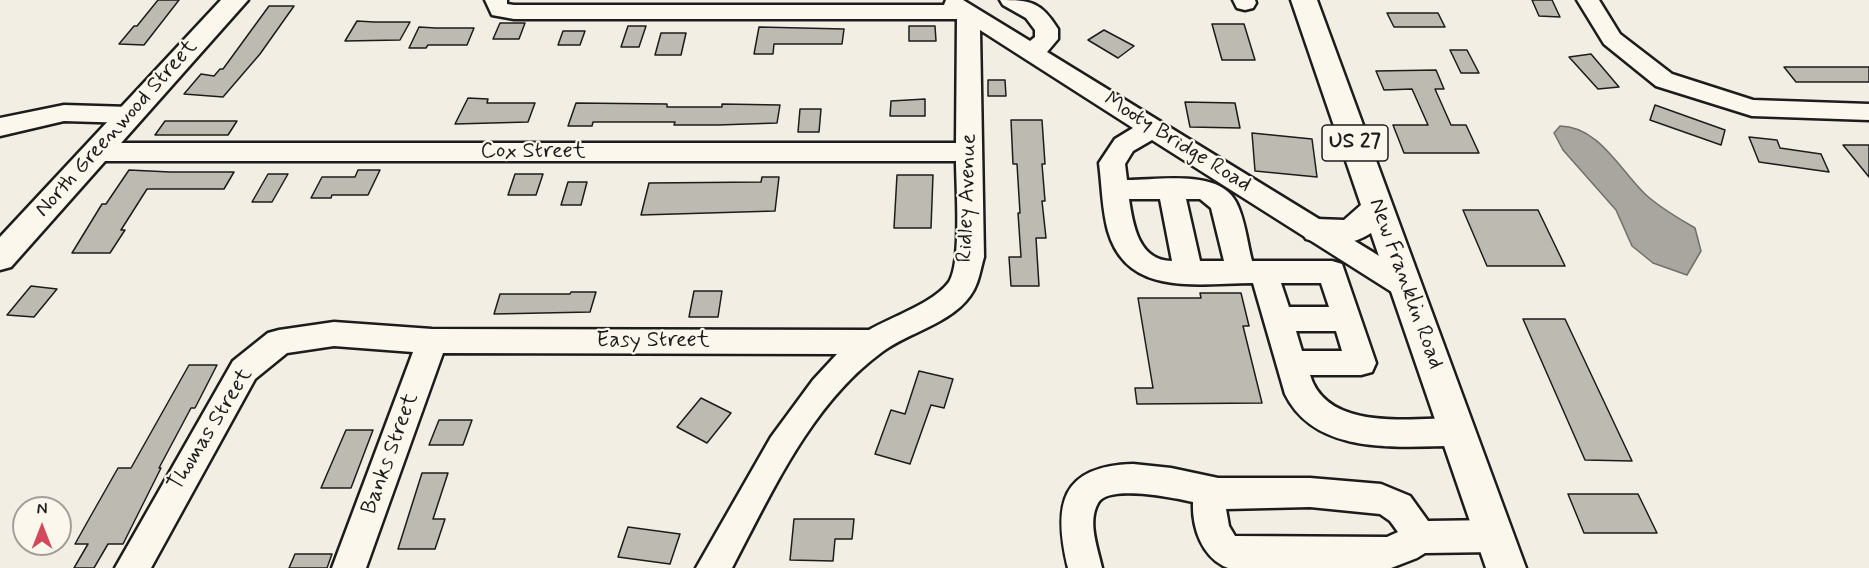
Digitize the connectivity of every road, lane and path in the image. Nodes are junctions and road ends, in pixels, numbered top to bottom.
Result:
1 (235, 0) edge
2 (496, 0) edge
3 (1011, 0) edge
4 (1304, 0) edge
5 (1588, 0) edge
6 (593, 6) edge
7 (958, 6) edge
8 (1032, 52) junction
9 (1869, 112) edge
10 (130, 115) junction
11 (0, 127) edge
12 (1152, 128) junction
13 (96, 152) junction
14 (970, 152) junction
15 (1116, 190) junction
16 (1171, 190) junction
17 (1377, 207) junction
18 (1317, 231) junction
19 (0, 258) edge
20 (1189, 273) junction
21 (1252, 273) junction
22 (1406, 286) junction
23 (1278, 319) junction
24 (1347, 319) junction
25 (432, 341) junction
26 (873, 342) junction
27 (1291, 363) junction
28 (1458, 432) junction
29 (1218, 493) junction
30 (1419, 537) junction
31 (1500, 552) edge
32 (132, 568) edge
33 (349, 568) edge
34 (713, 568) edge
35 (1085, 568) edge

1 - 10 main road, North Greenwood Street
2 - 6 street
3 - 8 street
4 - 17 main road, New Franklin Road / US 27
5 - 9 street
6 - 7 street
7 - 8 street, Mooty Bridge Road
7 - 14 street, Ridley Avenue
8 - 12 street, Mooty Bridge Road
10 - 11 street
10 - 13 main road, North Greenwood Street
12 - 15 street
12 - 18 street, Mooty Bridge Road
13 - 14 street, Cox Street
13 - 19 main road, North Greenwood Street
14 - 26 street, Ridley Avenue
15 - 16 street
15 - 20 street
16 - 20 street
16 - 21 street
17 - 18 main road
17 - 22 main road, New Franklin Road / US 27
18 - 22 street, Mooty Bridge Road
20 - 21 street
21 - 23 street
21 - 24 street
22 - 28 main road, New Franklin Road / US 27
23 - 24 street
23 - 27 street
24 - 27 street
25 - 26 street, Easy Street
25 - 32 street, Thomas Street
25 - 33 street, Banks Street
26 - 34 street, Ridley Avenue
27 - 28 street
28 - 31 main road, New Franklin Road / US 27
29 - 30 street
29 - 30 street
29 - 35 street
30 - 31 street

